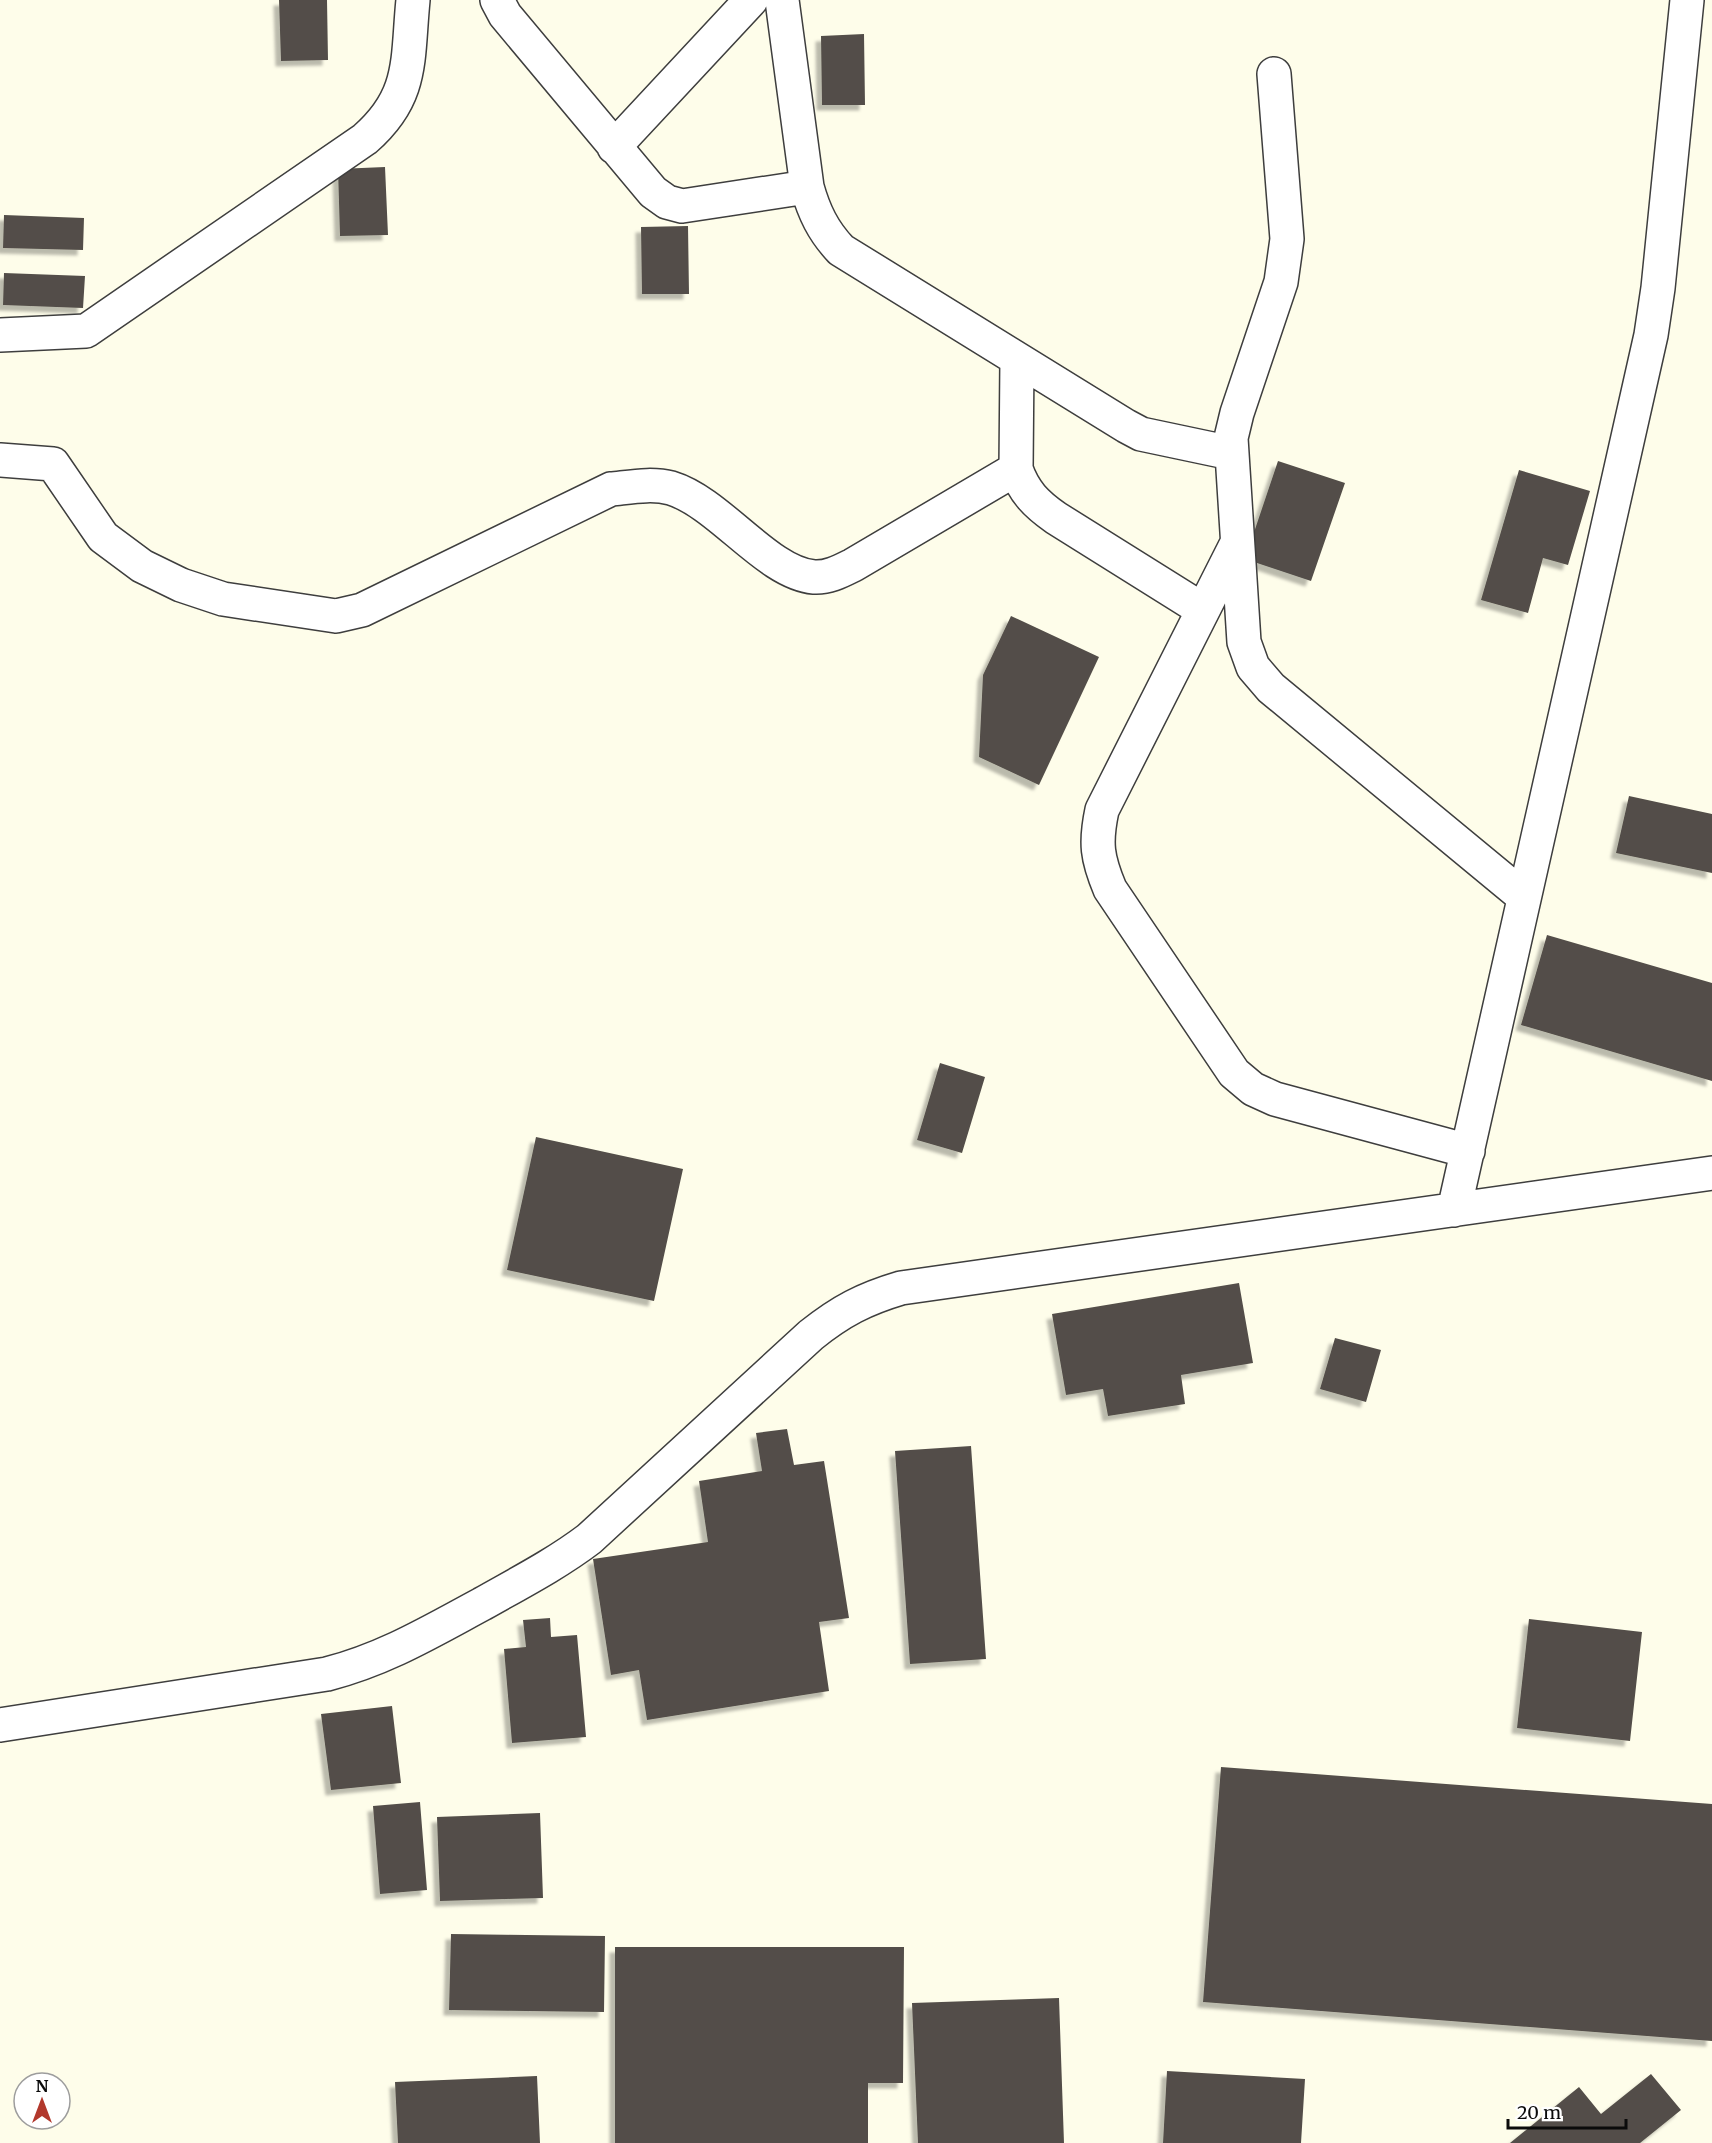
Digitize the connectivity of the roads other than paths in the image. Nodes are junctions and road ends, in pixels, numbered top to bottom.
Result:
1 (413, 0) edge
2 (497, 0) edge
3 (751, 0) edge
4 (782, 0) edge
5 (1687, 0) edge
6 (1274, 74) dead end
7 (614, 147) junction
8 (807, 187) junction
9 (0, 335) edge
10 (1017, 359) junction
11 (1232, 453) junction
12 (0, 460) edge
13 (1016, 469) junction
14 (1237, 543) junction
15 (1203, 610) junction
16 (1524, 897) junction
17 (1468, 1151) junction
18 (1712, 1173) edge
19 (1454, 1210) junction
20 (0, 1725) edge

1 - 9 street
2 - 7 street
3 - 7 street
4 - 8 street
5 - 16 street
6 - 11 street
7 - 8 street
8 - 10 street
10 - 11 street
10 - 13 street
11 - 14 street
12 - 13 street
13 - 15 street
14 - 15 street
14 - 16 street
15 - 17 street
16 - 17 street
17 - 19 street
18 - 19 street
19 - 20 street

